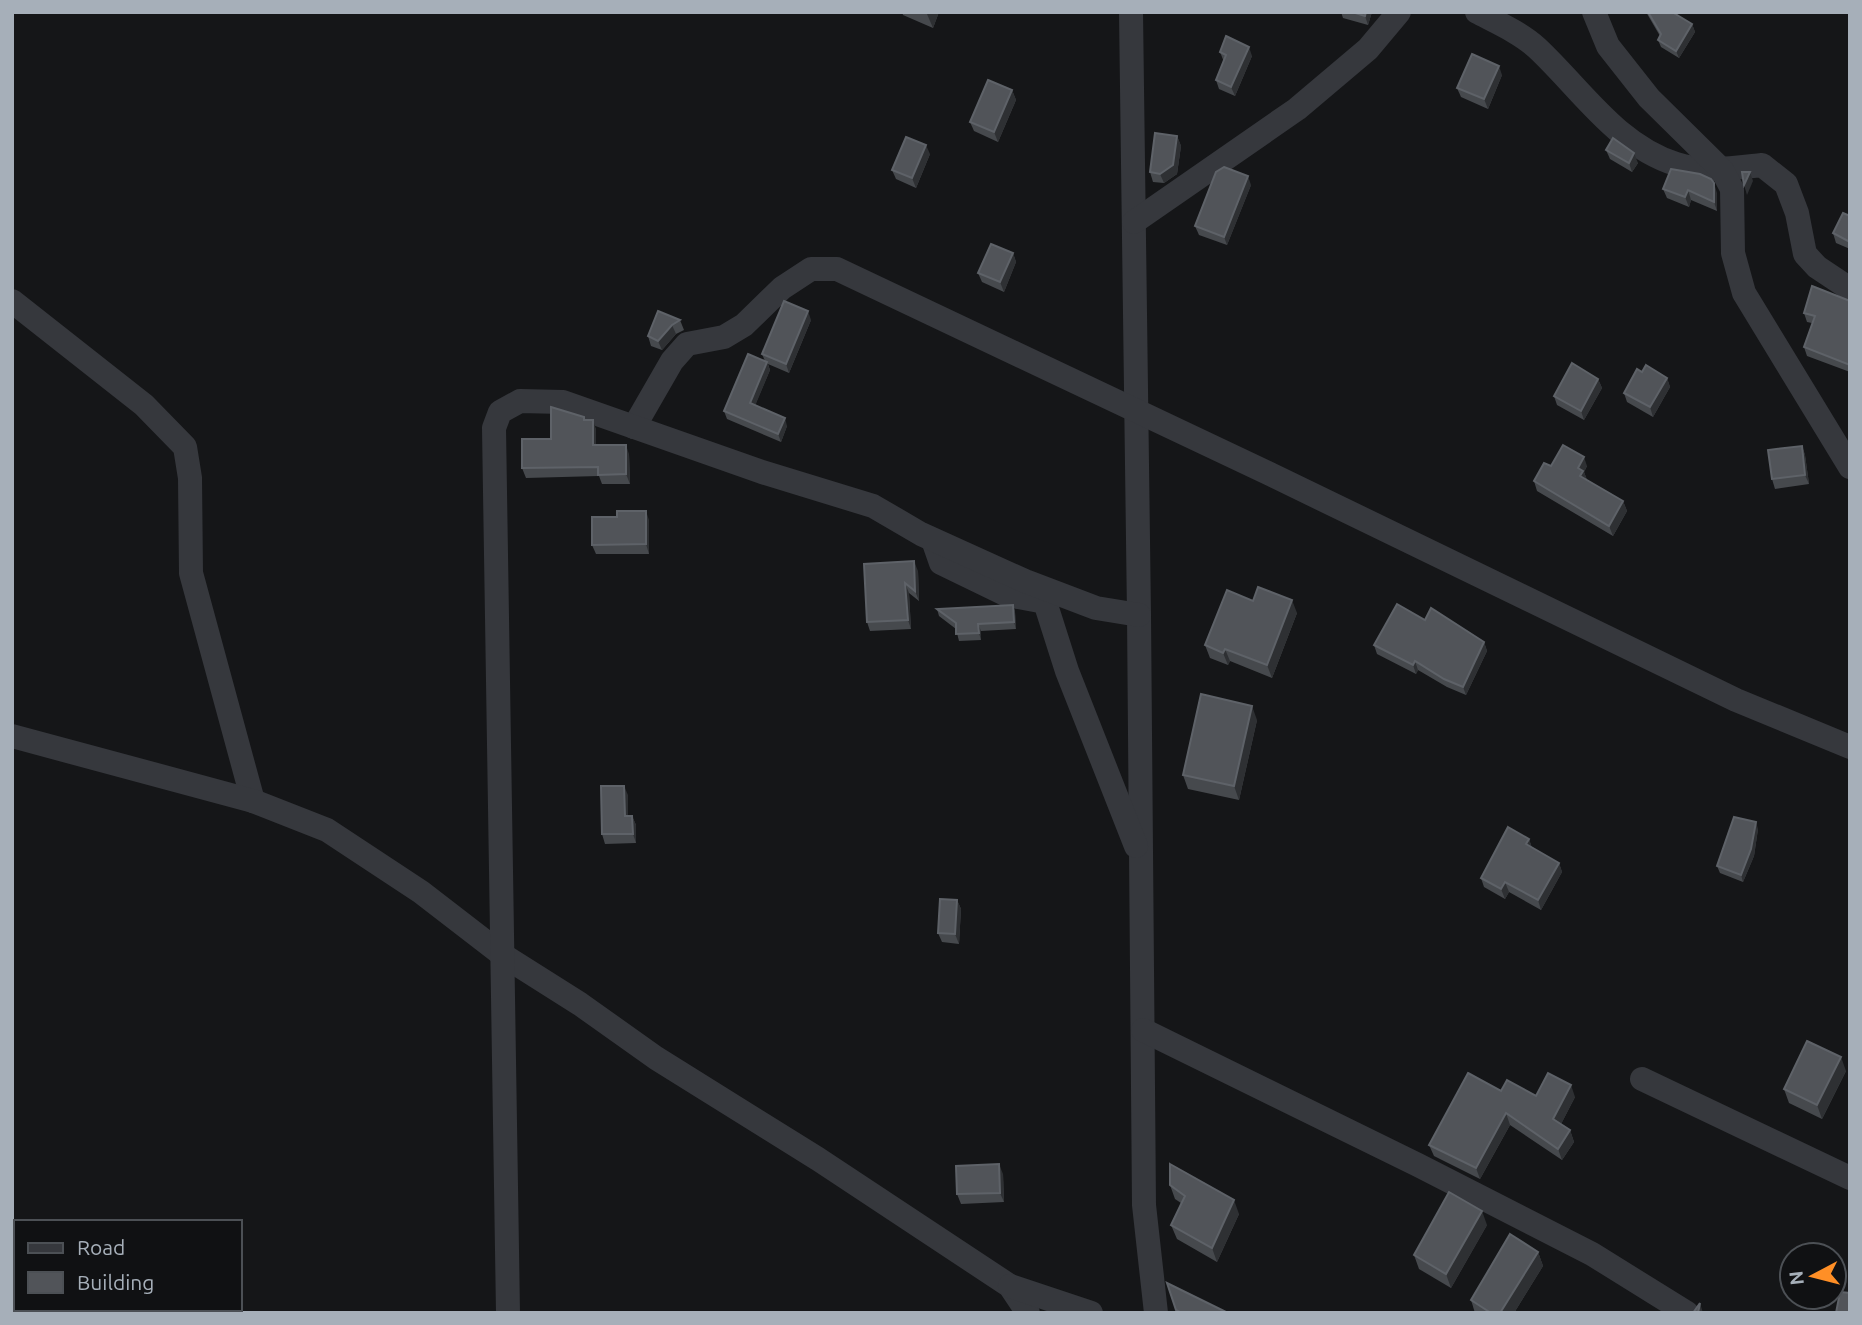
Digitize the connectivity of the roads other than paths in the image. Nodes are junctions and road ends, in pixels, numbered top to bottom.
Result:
1 (1131, 12) edge
2 (1399, 12) edge
3 (1476, 12) edge
4 (1594, 12) edge
5 (1722, 170) junction
6 (1134, 222) junction
7 (1850, 289) edge
8 (12, 302) edge
9 (1136, 410) junction
10 (634, 427) junction
11 (1850, 467) edge
12 (933, 540) junction
13 (1139, 615) junction
14 (12, 736) edge
15 (1850, 747) edge
16 (253, 801) junction
17 (1142, 859) junction
18 (504, 956) junction
19 (1143, 1030) junction
20 (1642, 1079) dead end
21 (1850, 1178) edge
22 (1010, 1286) junction
23 (508, 1313) edge
24 (1028, 1313) edge
25 (1091, 1313) edge
26 (1156, 1313) edge
27 (1686, 1313) edge

1 - 6 street
2 - 6 street
3 - 5 street
4 - 5 street
5 - 7 street
5 - 11 street
6 - 9 street
8 - 16 street
9 - 10 street
9 - 13 street
9 - 15 street
10 - 12 street
10 - 18 street
12 - 13 street
12 - 17 street
13 - 17 street
14 - 16 street
16 - 18 street
17 - 19 street
18 - 22 street
18 - 23 street
19 - 26 street
19 - 27 street
20 - 21 street
22 - 24 street
22 - 25 street

